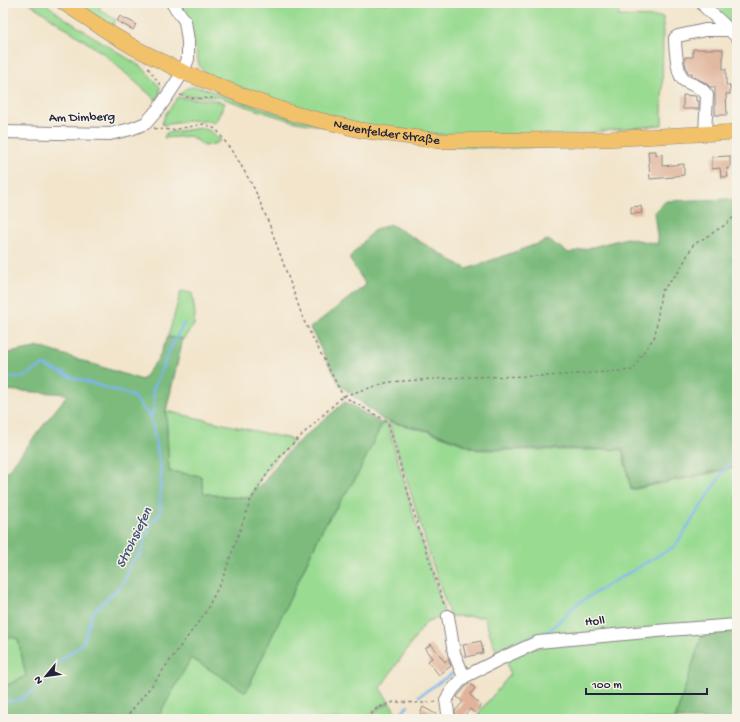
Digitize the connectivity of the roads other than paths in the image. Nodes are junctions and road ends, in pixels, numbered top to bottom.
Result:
1 (64, 3) edge
2 (172, 3) edge
3 (702, 3) edge
4 (733, 34) edge
5 (183, 72) junction
6 (3, 132) edge
7 (737, 132) edge
8 (705, 134) junction
9 (448, 616) road end
10 (737, 625) edge
11 (464, 677) junction
12 (449, 719) edge

1 - 5 main road, Neuenfelder Straße
2 - 5 street, Am Dimberg
3 - 4 street
4 - 8 street
5 - 6 street, Am Dimberg
5 - 8 main road, Neuenfelder Straße
7 - 8 main road, Neuenfelder Straße
9 - 11 street
10 - 11 street, Holl
11 - 12 street, Holl

